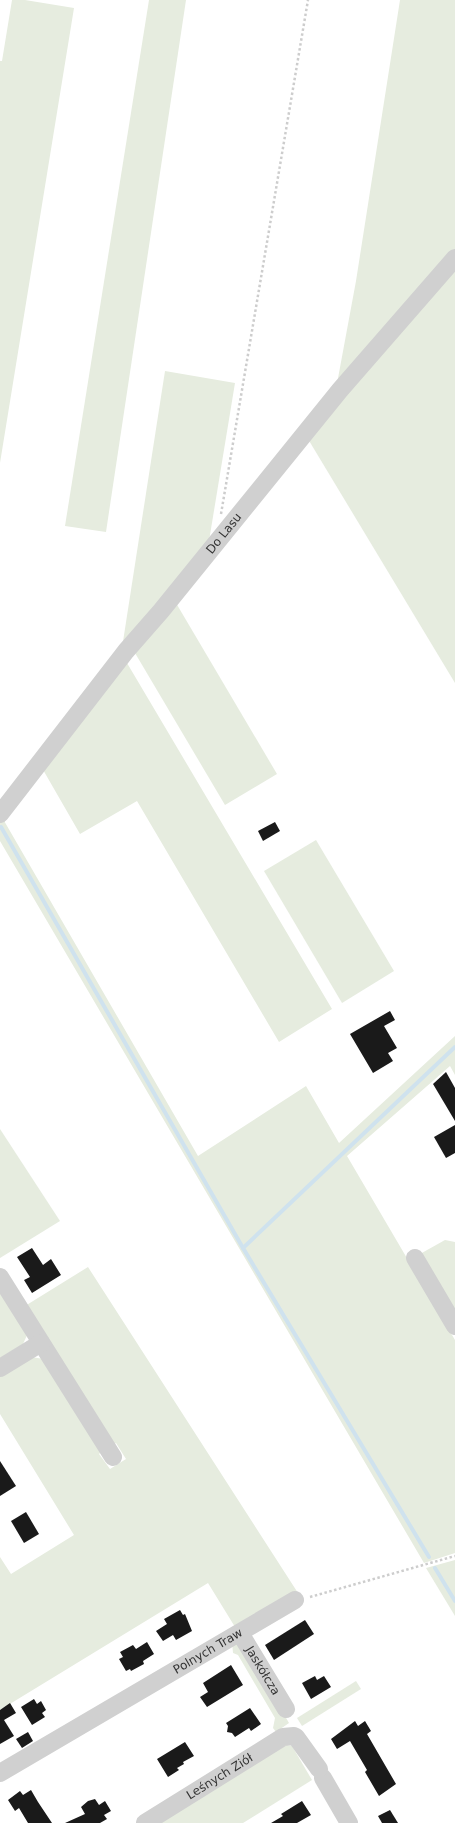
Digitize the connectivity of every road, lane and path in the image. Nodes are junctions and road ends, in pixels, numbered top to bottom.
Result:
1 (308, 0) edge
2 (455, 258) edge
3 (220, 514) dead end
4 (0, 814) edge
5 (415, 1258) dead end
6 (0, 1277) edge
7 (455, 1326) edge
8 (41, 1343) junction
9 (0, 1368) edge
10 (113, 1457) dead end
11 (455, 1556) edge
12 (296, 1600) joint
13 (240, 1633) junction
14 (286, 1709) dead end
15 (0, 1773) edge
16 (347, 1822) edge
17 (144, 1823) edge

1 - 3 path
2 - 4 street, Do Lasu
5 - 7 street
6 - 8 street
8 - 9 street
8 - 10 street
11 - 12 path
12 - 13 street, Polnych Traw
13 - 14 street, Jaskółcza
13 - 15 street, Polnych Traw
16 - 17 street, Leśnych Ziół

